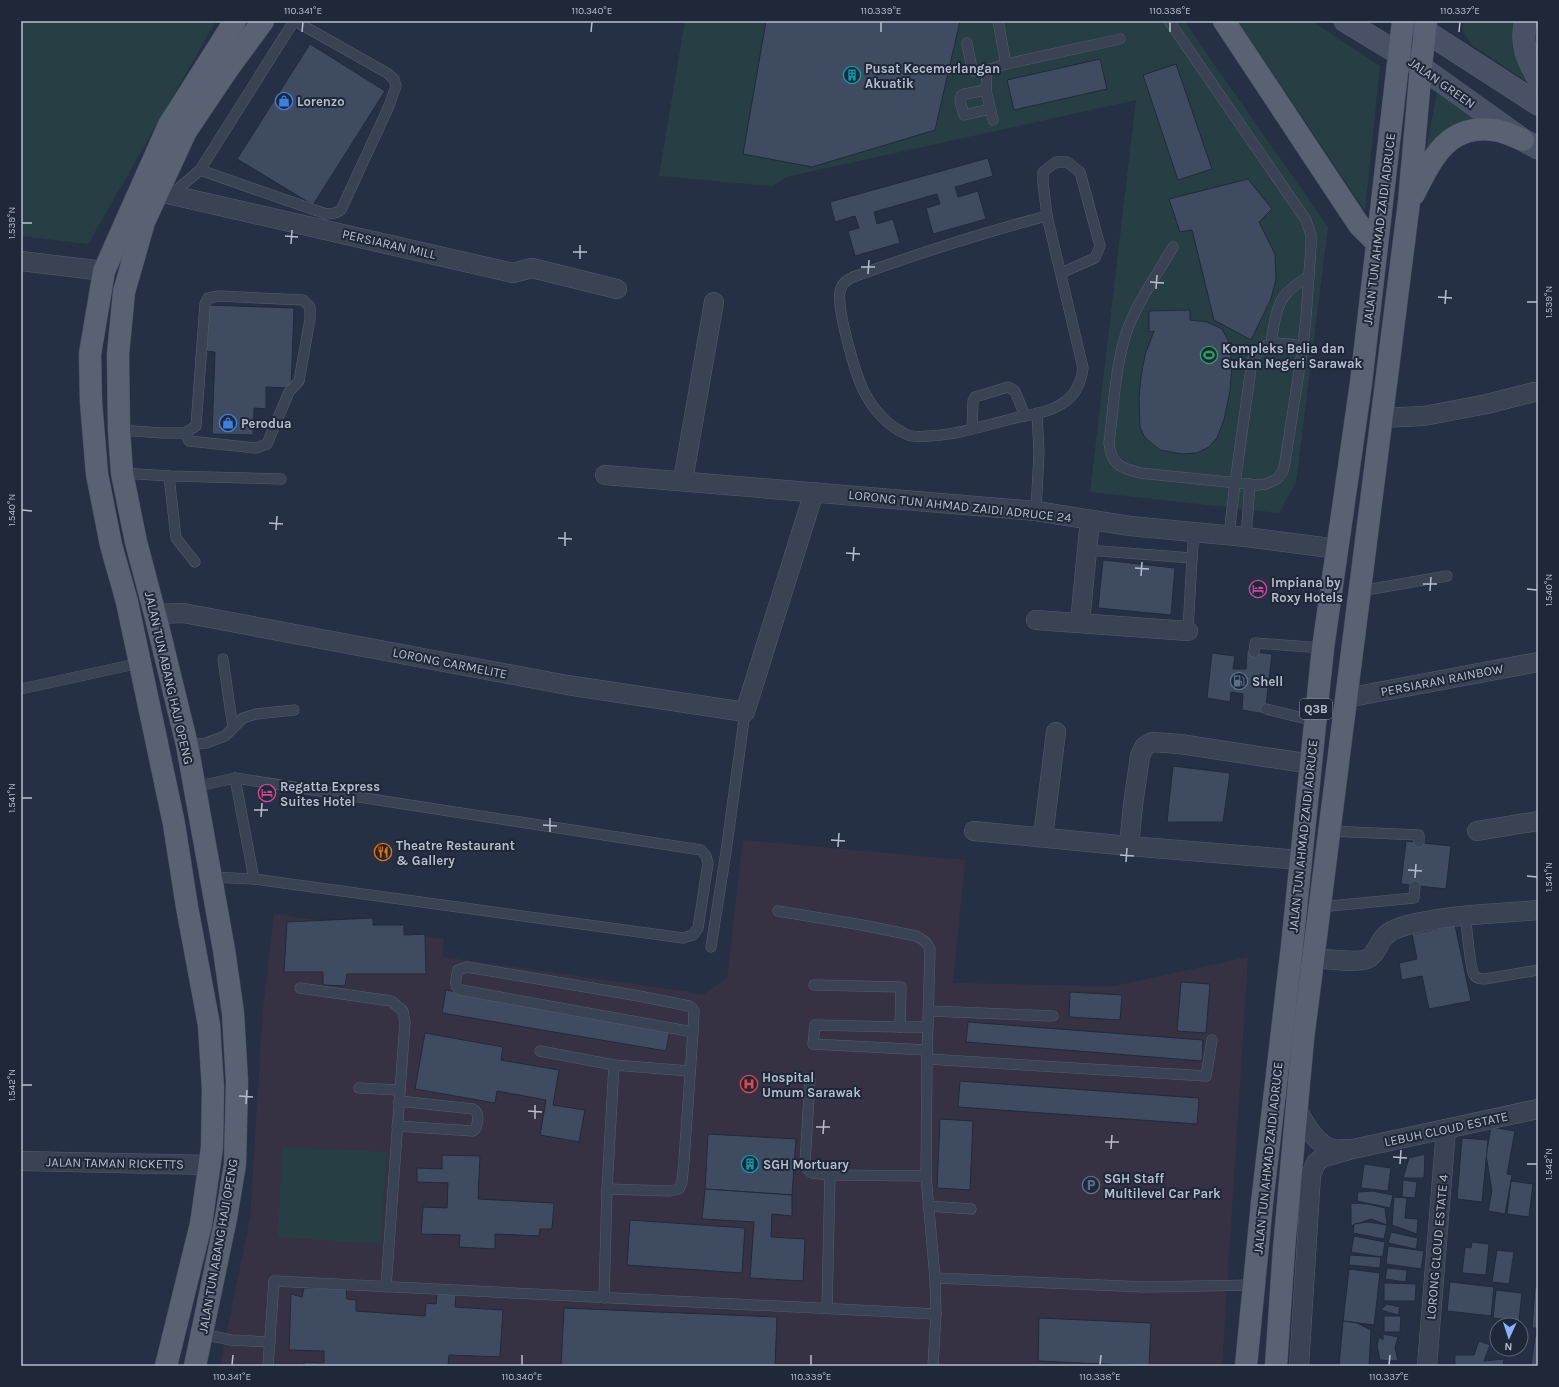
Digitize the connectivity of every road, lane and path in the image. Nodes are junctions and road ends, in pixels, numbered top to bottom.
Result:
1 (235, 21) edge
2 (263, 21) edge
3 (294, 21) edge
4 (998, 21) edge
5 (1169, 21) edge
6 (1224, 21) edge
7 (1345, 21) edge
8 (1404, 21) edge
9 (1526, 21) edge
10 (1426, 26) edge
11 (1120, 39) dead end
12 (967, 43) dead end
13 (1400, 54) junction
14 (1006, 64) junction
15 (1421, 67) junction
16 (987, 70) junction
17 (1538, 78) edge
18 (986, 90) junction
19 (1538, 104) edge
20 (990, 109) junction
21 (993, 120) dead end
22 (1530, 144) edge
23 (200, 170) junction
24 (165, 193) junction
25 (1409, 202) junction
26 (1048, 216) junction
27 (1376, 242) junction
28 (1173, 247) dead end
29 (21, 261) edge
30 (104, 271) junction
31 (1061, 273) junction
32 (1309, 276) junction
33 (617, 289) dead end
34 (714, 302) dead end
35 (1271, 343) junction
36 (1303, 346) junction
37 (1534, 392) dead end
38 (1037, 413) junction
39 (1025, 416) junction
40 (1381, 418) junction
41 (972, 429) junction
42 (119, 430) junction
43 (185, 433) junction
44 (122, 473) junction
45 (605, 475) dead end
46 (169, 476) junction
47 (281, 479) dead end
48 (683, 480) junction
49 (1234, 483) junction
50 (1250, 484) junction
51 (814, 492) junction
52 (1036, 511) junction
53 (1090, 520) junction
54 (1194, 532) junction
55 (1238, 536) junction
56 (1338, 549) junction
57 (1087, 550) junction
58 (1192, 558) junction
59 (195, 562) dead end
60 (1447, 576) dead end
61 (1360, 591) junction
62 (156, 614) junction
63 (1036, 620) dead end
64 (1080, 622) junction
65 (1188, 631) joint
66 (1323, 648) junction
67 (1254, 652) dead end
68 (222, 659) dead end
69 (1538, 662) edge
70 (140, 663) junction
71 (21, 689) edge
72 (1346, 698) junction
73 (1266, 709) dead end
74 (294, 710) dead end
75 (745, 712) junction
76 (1315, 721) junction
77 (232, 728) junction
78 (1056, 732) dead end
79 (187, 745) junction
80 (1311, 764) junction
81 (235, 778) junction
82 (194, 787) junction
83 (1538, 821) edge
84 (974, 831) dead end
85 (1329, 831) junction
86 (1477, 831) dead end
87 (1043, 837) junction
88 (1419, 842) dead end
89 (1129, 846) junction
90 (1301, 860) junction
91 (210, 877) junction
92 (254, 879) junction
93 (1415, 886) dead end
94 (1320, 908) junction
95 (1538, 910) edge
96 (778, 911) dead end
97 (1466, 916) junction
98 (711, 947) dead end
99 (1313, 958) junction
100 (1538, 970) edge
101 (814, 985) dead end
102 (300, 988) dead end
103 (928, 1011) junction
104 (1053, 1016) dead end
105 (900, 1027) junction
106 (928, 1027) junction
107 (693, 1032) junction
108 (1212, 1040) dead end
109 (540, 1051) dead end
110 (927, 1055) junction
111 (614, 1064) junction
112 (690, 1070) junction
113 (810, 1080) dead end
114 (359, 1088) dead end
115 (400, 1090) junction
116 (399, 1101) junction
117 (1538, 1109) edge
118 (1297, 1110) junction
119 (397, 1126) junction
120 (1446, 1129) junction
121 (1294, 1147) junction
122 (1353, 1149) junction
123 (21, 1161) edge
124 (210, 1165) junction
125 (830, 1175) junction
126 (1311, 1175) junction
127 (926, 1176) junction
128 (607, 1189) junction
129 (928, 1206) junction
130 (971, 1209) dead end
131 (935, 1278) junction
132 (1254, 1285) junction
133 (386, 1287) junction
134 (604, 1298) junction
135 (827, 1308) junction
136 (936, 1314) junction
137 (203, 1334) junction
138 (270, 1342) junction
139 (166, 1366) edge
140 (195, 1366) edge
141 (268, 1366) edge
142 (933, 1366) edge
143 (1246, 1366) edge
144 (1276, 1366) edge
145 (1299, 1366) edge
146 (1427, 1366) edge

1 - 30 main road, JALAN TUN ABANG HAJI OPENG
2 - 24 main road, JALAN TUN ABANG HAJI OPENG
3 - 23 lane
3 - 23 lane
4 - 14 lane
5 - 32 lane
6 - 27 main road
7 - 13 main road, JALAN GREEN
8 - 10 main road
8 - 13 main road, JALAN TUN AHMAD ZAIDI ADRUCE / Q3B
9 - 17 main road
10 - 15 main road, JALAN TUN AHMAD ZAIDI ADRUCE
10 - 19 main road
11 - 14 lane
12 - 16 lane
13 - 15 main road, JALAN GREEN
13 - 27 main road, JALAN TUN AHMAD ZAIDI ADRUCE / Q3B
14 - 16 lane
15 - 22 main road, JALAN GREEN
15 - 25 main road, JALAN TUN AHMAD ZAIDI ADRUCE
16 - 18 lane
18 - 20 lane
18 - 20 lane
20 - 21 lane
22 - 25 main road
23 - 24 lane
24 - 33 street, PERSIARAN MILL
24 - 42 main road, JALAN TUN ABANG HAJI OPENG
25 - 40 main road, JALAN TUN AHMAD ZAIDI ADRUCE
26 - 31 lane
26 - 31 lane
26 - 41 lane
27 - 56 main road, JALAN TUN AHMAD ZAIDI ADRUCE / Q3B
28 - 49 lane
29 - 30 street
30 - 70 main road, JALAN TUN ABANG HAJI OPENG
31 - 38 lane
32 - 35 lane
32 - 36 lane
34 - 48 street
35 - 36 lane
35 - 49 lane
36 - 50 lane
37 - 40 street
38 - 39 lane
38 - 52 lane
39 - 41 lane
39 - 41 lane
40 - 61 main road, JALAN TUN AHMAD ZAIDI ADRUCE
42 - 43 lane
42 - 44 main road, JALAN TUN ABANG HAJI OPENG
43 - 43 lane
44 - 46 lane
44 - 62 main road, JALAN TUN ABANG HAJI OPENG
45 - 48 street, LORONG TUN AHMAD ZAIDI ADRUCE 24
46 - 47 lane
46 - 59 lane
48 - 51 street, LORONG TUN AHMAD ZAIDI ADRUCE 24
49 - 50 lane
49 - 55 lane
50 - 55 lane
51 - 52 street, LORONG TUN AHMAD ZAIDI ADRUCE 24
51 - 75 street
52 - 53 street, LORONG TUN AHMAD ZAIDI ADRUCE 24
53 - 54 street, LORONG TUN AHMAD ZAIDI ADRUCE 24
53 - 57 street
54 - 55 street, LORONG TUN AHMAD ZAIDI ADRUCE 24
54 - 58 lane
55 - 56 street, LORONG TUN AHMAD ZAIDI ADRUCE 24
56 - 66 main road, JALAN TUN AHMAD ZAIDI ADRUCE / Q3B
57 - 58 lane
57 - 64 street
58 - 65 lane
60 - 61 lane
61 - 72 main road, JALAN TUN AHMAD ZAIDI ADRUCE
62 - 75 street, LORONG CARMELITE
62 - 79 main road, JALAN TUN ABANG HAJI OPENG
63 - 64 street
64 - 65 street
66 - 67 lane
66 - 76 main road, JALAN TUN AHMAD ZAIDI ADRUCE / Q3B
68 - 77 lane
69 - 72 street, PERSIARAN RAINBOW
70 - 71 lane
70 - 124 main road, JALAN TUN ABANG HAJI OPENG
72 - 85 main road, JALAN TUN AHMAD ZAIDI ADRUCE
73 - 76 lane
74 - 77 lane
75 - 98 lane
76 - 80 main road, JALAN TUN AHMAD ZAIDI ADRUCE / Q3B
77 - 79 lane
78 - 87 street
79 - 82 main road, JALAN TUN ABANG HAJI OPENG
80 - 89 street
80 - 90 main road, JALAN TUN AHMAD ZAIDI ADRUCE / Q3B
81 - 82 lane
81 - 92 lane
81 - 92 lane
82 - 91 main road, JALAN TUN ABANG HAJI OPENG
83 - 86 street
84 - 87 street
85 - 88 lane
85 - 94 main road, JALAN TUN AHMAD ZAIDI ADRUCE
87 - 89 street
89 - 90 street
90 - 132 main road, JALAN TUN AHMAD ZAIDI ADRUCE / Q3B
91 - 92 lane
91 - 137 main road, JALAN TUN ABANG HAJI OPENG
93 - 94 lane
94 - 99 main road, JALAN TUN AHMAD ZAIDI ADRUCE
95 - 97 street
96 - 103 lane
97 - 99 street
97 - 100 lane
99 - 118 main road, JALAN TUN AHMAD ZAIDI ADRUCE
101 - 105 lane
102 - 115 lane
103 - 104 lane
103 - 106 lane
105 - 106 lane
105 - 110 lane
106 - 110 lane
107 - 107 lane
107 - 112 lane
108 - 110 lane
109 - 111 lane
110 - 127 lane
111 - 112 lane
111 - 128 lane
112 - 128 lane
113 - 125 lane
114 - 115 lane
115 - 116 lane
116 - 119 lane
116 - 119 lane
117 - 120 street, LEBUH CLOUD ESTATE
118 - 121 main road, JALAN TUN AHMAD ZAIDI ADRUCE
118 - 122 street
119 - 133 lane
120 - 122 street, LEBUH CLOUD ESTATE
120 - 146 street, LORONG CLOUD ESTATE 4
121 - 126 street
121 - 144 main road, JALAN TUN AHMAD ZAIDI ADRUCE
122 - 126 street
123 - 124 street, JALAN TAMAN RICKETTS
124 - 139 main road, JALAN TUN ABANG HAJI OPENG
125 - 127 lane
125 - 135 lane
126 - 145 street
127 - 129 lane
128 - 134 lane
129 - 130 lane
129 - 131 lane
131 - 132 lane
131 - 136 lane
132 - 143 main road, JALAN TUN AHMAD ZAIDI ADRUCE / Q3B
133 - 134 lane
133 - 138 lane
134 - 135 lane
135 - 136 lane
136 - 142 lane
137 - 138 lane
137 - 140 main road, JALAN TUN ABANG HAJI OPENG
138 - 141 lane

